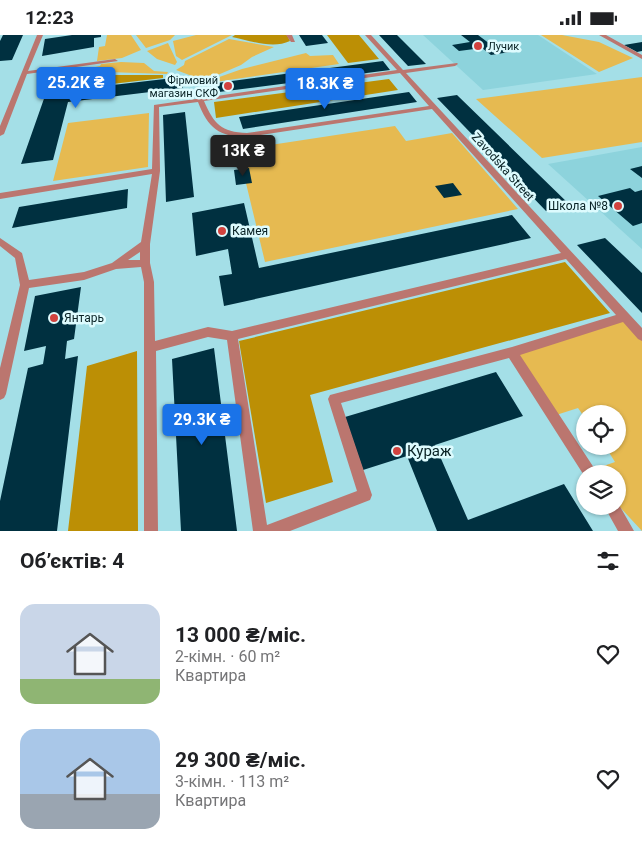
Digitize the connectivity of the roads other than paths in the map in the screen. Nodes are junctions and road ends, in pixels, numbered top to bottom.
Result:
1 (40, 35) edge
2 (289, 35) edge
3 (368, 35) edge
4 (602, 35) edge
5 (292, 41) dead end
6 (642, 57) edge
7 (114, 61) dead end
8 (455, 65) dead end
9 (25, 73) junction
10 (402, 73) junction
11 (200, 100) junction
12 (433, 107) junction
13 (0, 134) edge
14 (156, 171) junction
15 (0, 196) edge
16 (0, 241) edge
17 (145, 244) junction
18 (568, 255) junction
19 (145, 263) junction
20 (116, 265) junction
21 (25, 285) junction
22 (625, 317) junction
23 (232, 336) junction
24 (642, 336) edge
25 (150, 347) junction
26 (512, 352) junction
27 (0, 394) edge
28 (585, 465) edge
29 (617, 515) edge
30 (151, 531) edge
31 (260, 531) edge
32 (270, 531) edge
33 (627, 531) edge

1 - 9 lane
2 - 5 lane
3 - 10 lane, Zavodska Street
4 - 6 lane
7 - 9 lane
8 - 10 lane
9 - 13 lane
10 - 11 lane
10 - 12 lane, Zavodska Street
11 - 12 lane
11 - 14 lane
12 - 18 lane, Zavodska Street
14 - 15 lane
14 - 17 lane
16 - 21 lane
17 - 19 lane
17 - 20 lane
18 - 22 lane, Zavodska Street
18 - 23 lane
19 - 20 lane
19 - 25 lane
20 - 21 lane
21 - 27 lane
22 - 24 lane, Zavodska Street
22 - 26 lane
23 - 25 lane
23 - 31 lane
25 - 30 lane
26 - 28 lane
26 - 32 lane
29 - 33 lane

